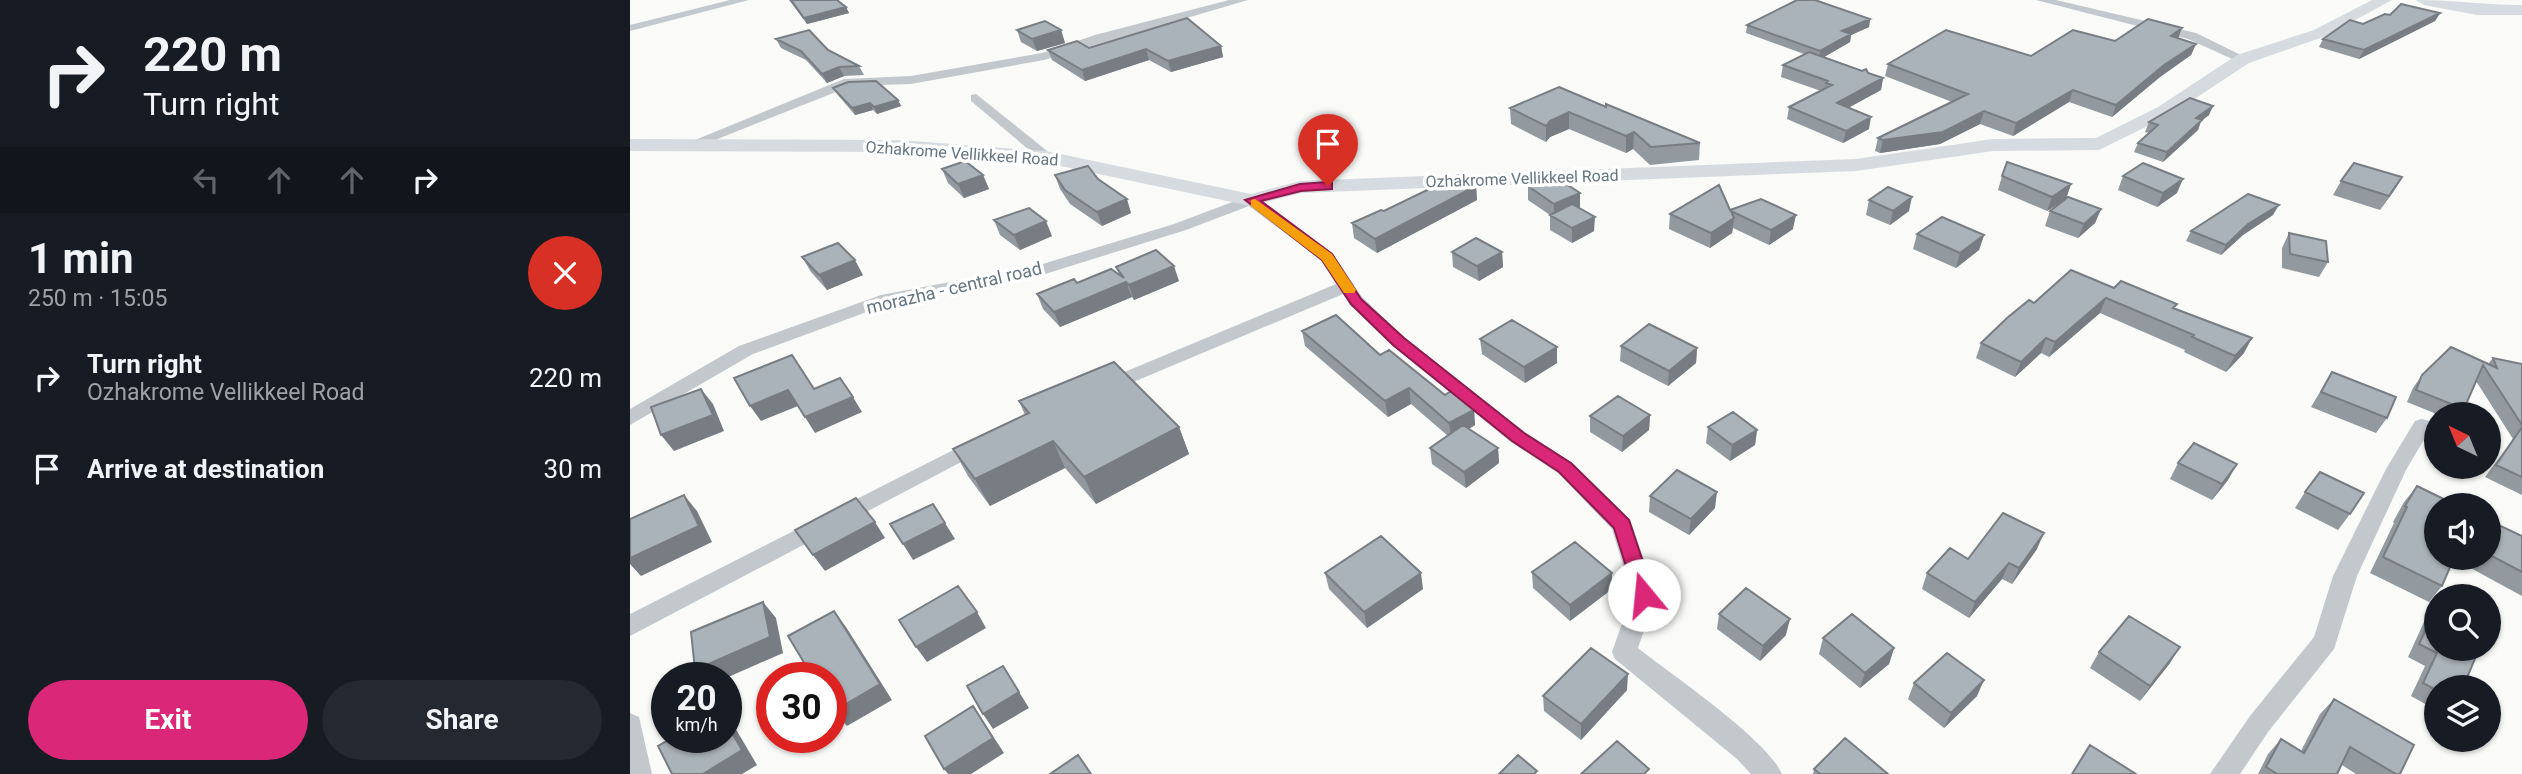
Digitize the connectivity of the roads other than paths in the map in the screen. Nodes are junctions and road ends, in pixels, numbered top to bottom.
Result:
1 (743, 0) edge
2 (1242, 0) edge
3 (2042, 0) edge
4 (2384, 0) edge
5 (2424, 0) edge
6 (2522, 10) edge
7 (630, 28) edge
8 (2243, 59) junction
9 (976, 98) dead end
10 (630, 145) edge
11 (690, 145) junction
12 (1046, 157) junction
13 (1251, 200) junction
14 (1346, 286) junction
15 (1083, 396) edge
16 (630, 418) edge
17 (2422, 426) dead end
18 (996, 435) edge
19 (630, 625) edge
20 (630, 725) edge
21 (638, 774) edge
22 (1768, 774) edge
23 (2224, 774) edge

1 - 7 street
2 - 11 street
3 - 8 street
4 - 8 main road, Ozhakrome Vellikkeel Road
5 - 6 main road
8 - 13 main road, Ozhakrome Vellikkeel Road
9 - 12 street
10 - 11 main road, Ozhakrome Vellikkeel Road
11 - 12 main road, Ozhakrome Vellikkeel Road
12 - 13 main road, Ozhakrome Vellikkeel Road
13 - 14 street
13 - 16 street, morazha - central road
14 - 15 street
14 - 22 street
17 - 23 street
18 - 19 street
20 - 21 street

